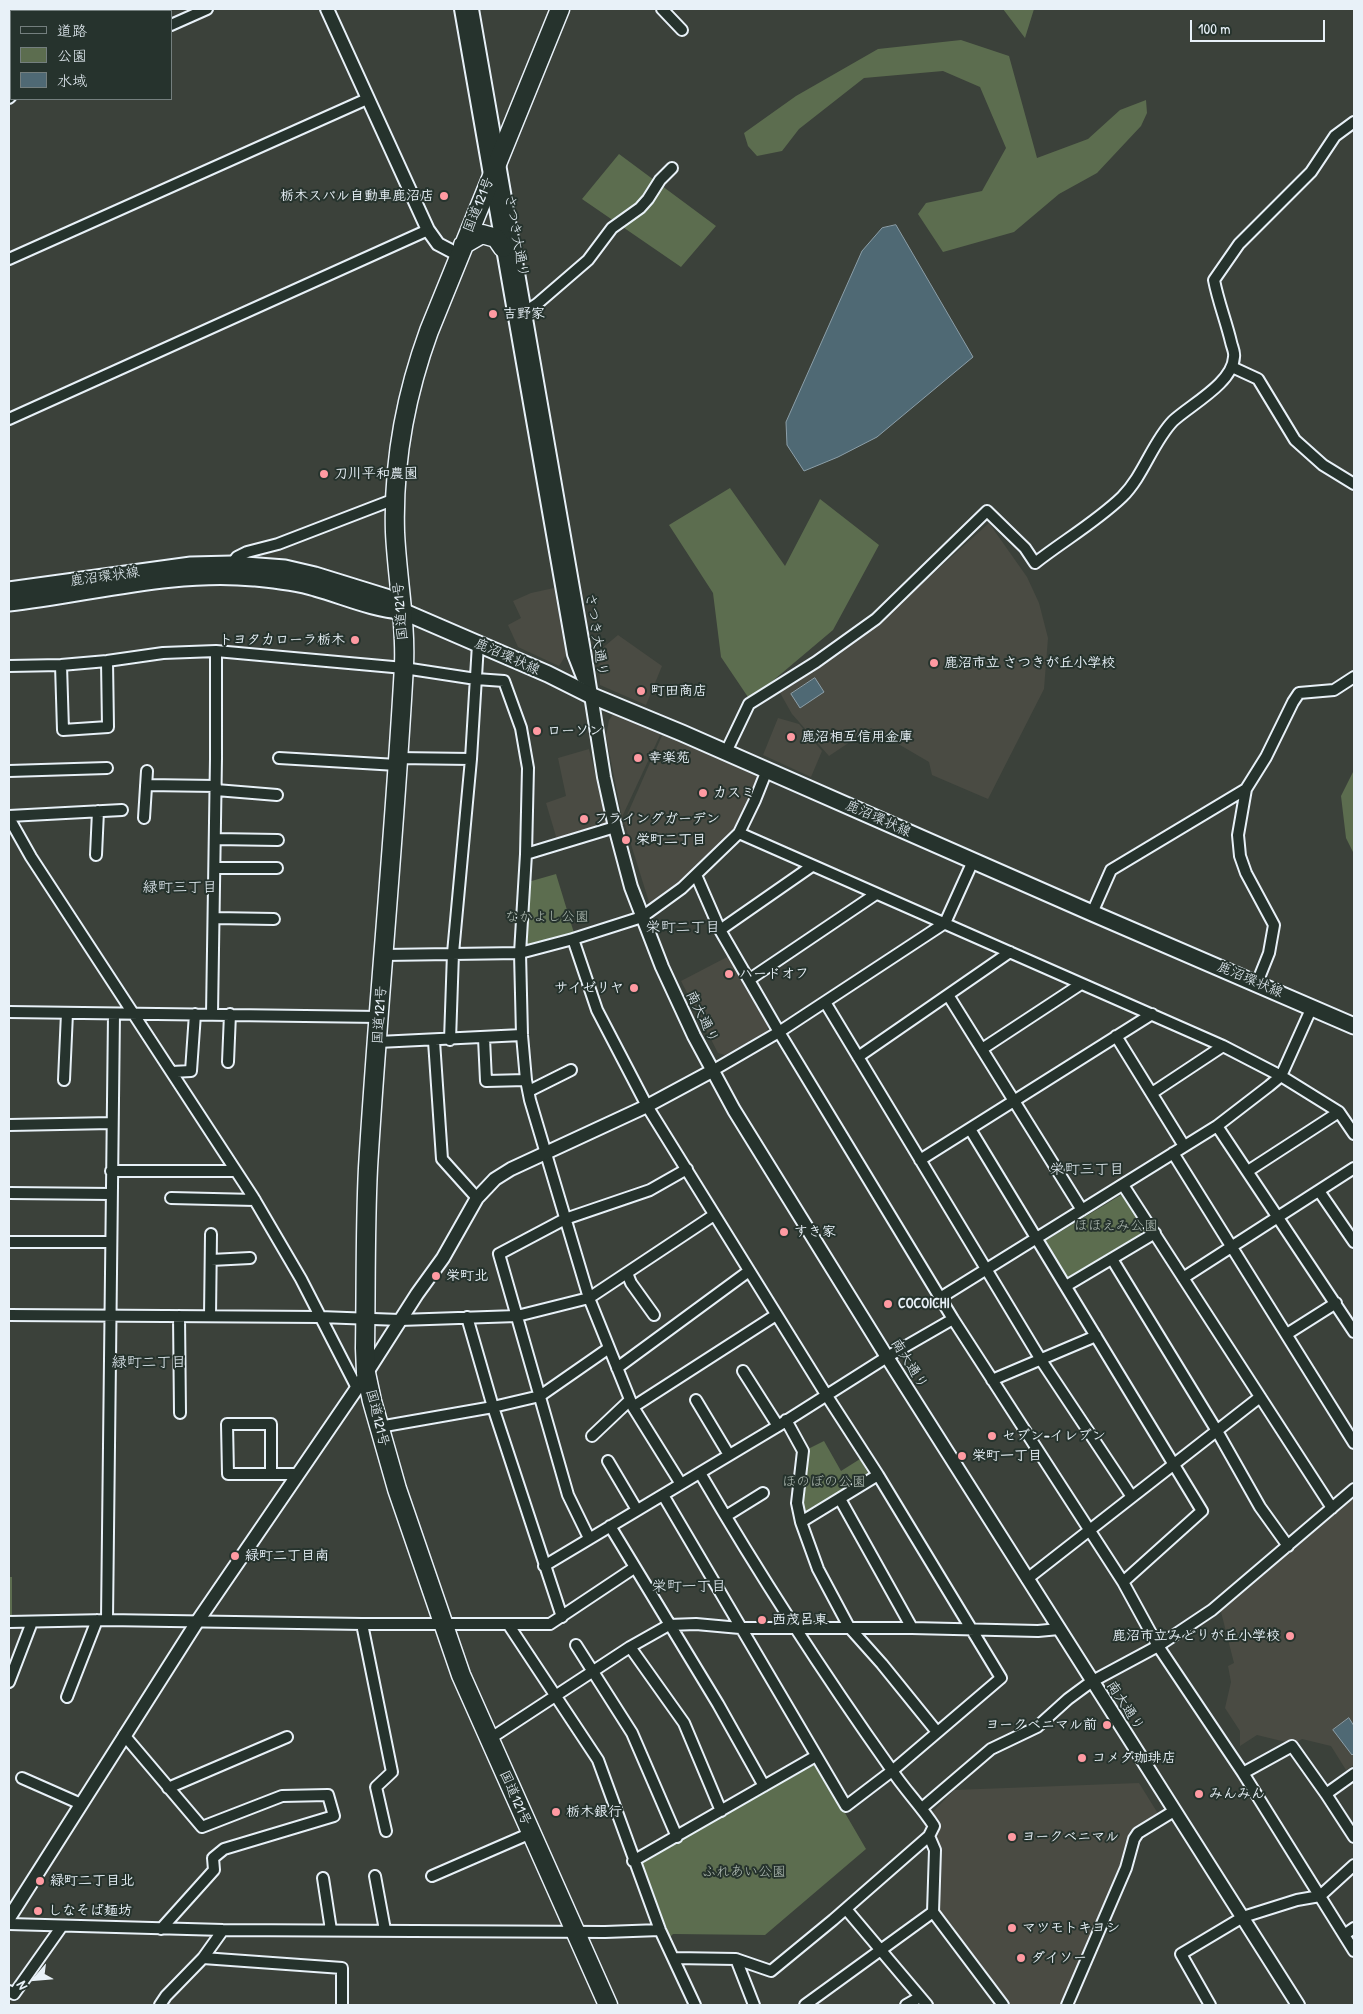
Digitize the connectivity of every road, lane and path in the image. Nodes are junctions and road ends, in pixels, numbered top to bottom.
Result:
1 (207, 9) edge
2 (328, 9) edge
3 (461, 9) edge
4 (472, 9) edge
5 (560, 9) edge
6 (662, 9) edge
7 (172, 25) edge
8 (682, 30) dead end
9 (367, 99) junction
10 (1354, 122) edge
11 (499, 156) junction
12 (672, 168) dead end
13 (491, 177) junction
14 (428, 230) junction
15 (503, 248) junction
16 (461, 250) junction
17 (9, 259) edge
18 (525, 312) junction
19 (1232, 367) junction
20 (9, 419) edge
21 (1354, 484) edge
22 (395, 499) junction
23 (232, 564) junction
24 (9, 590) edge
25 (9, 603) edge
26 (402, 611) junction
27 (478, 644) junction
28 (216, 651) junction
29 (107, 661) junction
30 (61, 664) junction
31 (9, 666) edge
32 (404, 668) junction
33 (1354, 677) edge
34 (476, 679) junction
35 (590, 695) junction
36 (726, 752) junction
37 (279, 758) dead end
38 (472, 759) junction
39 (397, 762) junction
40 (107, 768) dead end
41 (767, 770) junction
42 (9, 771) edge
43 (146, 771) dead end
44 (146, 785) junction
45 (216, 788) junction
46 (1246, 789) junction
47 (277, 795) dead end
48 (122, 810) dead end
49 (98, 811) junction
50 (9, 817) edge
51 (144, 818) dead end
52 (615, 827) junction
53 (739, 833) junction
54 (215, 839) junction
55 (278, 840) dead end
56 (526, 854) junction
57 (96, 855) dead end
58 (974, 861) junction
59 (812, 866) junction
60 (215, 868) junction
61 (277, 868) dead end
62 (696, 875) junction
63 (876, 894) junction
64 (1092, 913) junction
65 (642, 917) junction
66 (214, 918) junction
67 (274, 919) dead end
68 (945, 922) junction
69 (720, 930) junction
70 (573, 939) junction
71 (1010, 952) junction
72 (453, 953) junction
73 (520, 953) junction
74 (384, 955) junction
75 (750, 979) junction
76 (1257, 982) junction
77 (1081, 984) junction
78 (948, 995) junction
79 (825, 1002) junction
80 (1312, 1006) junction
81 (9, 1012) edge
82 (67, 1013) junction
83 (114, 1014) junction
84 (195, 1014) junction
85 (212, 1014) junction
86 (230, 1014) junction
87 (1152, 1014) junction
88 (134, 1015) junction
89 (380, 1017) junction
90 (1354, 1026) edge
91 (779, 1032) junction
92 (522, 1036) junction
93 (1116, 1036) junction
94 (484, 1038) junction
95 (450, 1040) junction
96 (434, 1041) junction
97 (378, 1042) junction
98 (1223, 1046) junction
99 (982, 1049) junction
100 (858, 1057) junction
101 (228, 1062) dead end
102 (571, 1070) dead end
103 (712, 1071) junction
104 (172, 1072) junction
105 (1281, 1076) junction
106 (64, 1080) dead end
107 (528, 1086) junction
108 (1152, 1093) junction
109 (1014, 1101) junction
110 (647, 1106) junction
111 (1339, 1112) junction
112 (112, 1123) junction
113 (9, 1125) edge
114 (1217, 1126) junction
115 (970, 1128) junction
116 (1354, 1134) edge
117 (1184, 1146) junction
118 (545, 1153) junction
119 (1173, 1153) junction
120 (920, 1160) junction
121 (1354, 1168) edge
122 (687, 1170) junction
123 (111, 1171) junction
124 (236, 1171) junction
125 (1248, 1171) junction
126 (1123, 1185) junction
127 (1319, 1191) junction
128 (9, 1193) edge
129 (111, 1194) junction
130 (170, 1198) dead end
131 (477, 1198) junction
132 (255, 1200) junction
133 (1082, 1210) junction
134 (714, 1215) junction
135 (1278, 1216) junction
136 (565, 1219) junction
137 (1155, 1233) junction
138 (211, 1234) dead end
139 (1037, 1238) junction
140 (9, 1242) edge
141 (110, 1242) junction
142 (1354, 1242) edge
143 (1231, 1247) junction
144 (250, 1258) dead end
145 (1112, 1259) junction
146 (211, 1260) junction
147 (986, 1269) junction
148 (749, 1271) junction
149 (627, 1273) junction
150 (1183, 1278) junction
151 (1066, 1286) junction
152 (589, 1298) junction
153 (940, 1298) junction
154 (1336, 1303) junction
155 (9, 1315) edge
156 (654, 1315) dead end
157 (776, 1315) junction
158 (109, 1316) junction
159 (179, 1316) junction
160 (210, 1316) junction
161 (517, 1316) junction
162 (320, 1317) junction
163 (467, 1317) junction
164 (365, 1319) junction
165 (953, 1319) junction
166 (400, 1320) junction
167 (1354, 1332) edge
168 (1287, 1334) junction
169 (1096, 1336) junction
170 (609, 1348) junction
171 (887, 1357) junction
172 (1041, 1360) junction
173 (618, 1368) junction
174 (743, 1371) dead end
175 (366, 1373) junction
176 (992, 1380) junction
177 (357, 1388) junction
178 (540, 1396) junction
179 (827, 1396) junction
180 (1260, 1397) junction
181 (696, 1400) dead end
182 (631, 1404) junction
183 (493, 1407) junction
184 (180, 1413) dead end
185 (782, 1423) junction
186 (379, 1427) junction
187 (1217, 1430) junction
188 (592, 1436) dead end
189 (1354, 1443) edge
190 (729, 1455) junction
191 (608, 1462) dead end
192 (1175, 1464) junction
193 (700, 1472) junction
194 (271, 1473) junction
195 (297, 1474) junction
196 (878, 1475) junction
197 (681, 1484) junction
198 (1354, 1489) edge
199 (763, 1493) dead end
200 (663, 1495) junction
201 (1132, 1497) junction
202 (840, 1499) junction
203 (1332, 1508) junction
204 (637, 1510) junction
205 (726, 1516) junction
206 (801, 1522) junction
207 (610, 1526) junction
208 (1090, 1530) junction
209 (589, 1538) junction
210 (1288, 1546) junction
211 (544, 1566) junction
212 (634, 1568) junction
213 (1027, 1579) junction
214 (1123, 1582) junction
215 (562, 1616) junction
216 (102, 1620) junction
217 (9, 1622) edge
218 (32, 1622) junction
219 (197, 1622) junction
220 (362, 1624) junction
221 (442, 1624) junction
222 (508, 1624) junction
223 (669, 1625) junction
224 (849, 1627) junction
225 (740, 1628) junction
226 (794, 1628) junction
227 (912, 1628) junction
228 (973, 1629) junction
229 (1059, 1629) junction
230 (576, 1645) dead end
231 (630, 1646) junction
232 (1158, 1646) junction
233 (594, 1671) junction
234 (9, 1682) edge
235 (1092, 1682) junction
236 (554, 1696) junction
237 (67, 1697) dead end
238 (936, 1732) junction
239 (124, 1735) junction
240 (287, 1736) dead end
241 (488, 1740) junction
242 (816, 1756) junction
243 (892, 1771) junction
244 (1243, 1774) junction
245 (1354, 1774) edge
246 (22, 1778) dead end
247 (764, 1786) junction
248 (168, 1788) junction
249 (1326, 1794) junction
250 (81, 1804) junction
251 (922, 1808) junction
252 (721, 1811) junction
253 (1174, 1811) junction
254 (386, 1830) dead end
255 (531, 1833) junction
256 (929, 1836) junction
257 (677, 1837) junction
258 (1354, 1837) edge
259 (633, 1861) junction
260 (1354, 1865) edge
261 (375, 1876) dead end
262 (432, 1876) dead end
263 (323, 1878) dead end
264 (1320, 1896) junction
265 (846, 1909) junction
266 (933, 1912) junction
267 (1243, 1917) junction
268 (9, 1918) edge
269 (9, 1924) edge
270 (62, 1926) junction
271 (1354, 1928) edge
272 (161, 1929) junction
273 (223, 1930) junction
274 (331, 1930) junction
275 (385, 1930) junction
276 (660, 1930) junction
277 (574, 1931) junction
278 (1344, 1935) junction
279 (880, 1949) junction
280 (1354, 1951) edge
281 (203, 1958) junction
282 (674, 1958) junction
283 (736, 1960) junction
284 (9, 1991) edge
285 (920, 1997) junction
286 (160, 2005) edge
287 (342, 2005) edge
288 (608, 2005) edge
289 (695, 2005) edge
290 (754, 2005) edge
291 (805, 2005) edge
292 (906, 2005) edge
293 (927, 2005) edge
294 (1003, 2005) edge
295 (1067, 2005) edge
296 (1210, 2005) edge
297 (1298, 2005) edge

1 - 7 street
2 - 9 street
3 - 13 street, さつき大通り
4 - 11 street, さつき大通り
5 - 11 highway, 国道121号
6 - 8 street
9 - 14 street
9 - 17 street
10 - 19 street
11 - 13 highway, 国道121号
11 - 18 street, さつき大通り
12 - 18 street
13 - 15 street, さつき大通り
13 - 16 highway, 国道121号
14 - 16 street
14 - 20 street
15 - 16 highway
15 - 35 street, さつき大通り
16 - 22 highway, 国道121号
18 - 35 street, さつき大通り
19 - 21 street
19 - 36 street
22 - 23 street
22 - 26 highway, 国道121号
23 - 24 main road, 鹿沼環状線
23 - 26 main road, 鹿沼環状線
25 - 26 main road, 鹿沼環状線
26 - 27 main road, 鹿沼環状線
26 - 32 highway, 国道121号
27 - 34 street
27 - 35 main road, 鹿沼環状線
28 - 29 street
28 - 32 street
28 - 45 street
29 - 30 street
29 - 30 street
30 - 31 street
32 - 34 street
32 - 39 highway, 国道121号
33 - 46 street
34 - 38 street
34 - 56 street
35 - 36 main road, 鹿沼環状線
35 - 52 street, 南大通り
36 - 41 main road, 鹿沼環状線
37 - 39 street
38 - 39 street
38 - 72 street
39 - 74 highway, 国道121号
40 - 42 street
41 - 53 street
41 - 58 main road, 鹿沼環状線
43 - 44 street
44 - 45 street
44 - 51 street
45 - 47 street
45 - 54 street
46 - 64 street
46 - 76 street
48 - 49 street
49 - 50 street
49 - 57 street
50 - 88 street
52 - 56 street
52 - 65 street, 南大通り
53 - 59 street
53 - 62 street
54 - 55 street
54 - 60 street
56 - 73 street
58 - 64 main road, 鹿沼環状線
58 - 68 street
59 - 63 street
59 - 69 street
60 - 61 street
60 - 66 street
62 - 65 street
62 - 69 street
63 - 68 street
63 - 75 street
64 - 76 main road, 鹿沼環状線
65 - 70 street
65 - 103 street, 南大通り
66 - 67 street
66 - 85 street
68 - 71 street
68 - 79 street
69 - 75 street
70 - 73 street
70 - 110 street
71 - 77 street
71 - 78 street
72 - 73 street
72 - 74 street
72 - 95 street
73 - 92 street
74 - 89 highway, 国道121号
75 - 91 street
76 - 80 main road, 鹿沼環状線
77 - 87 street
77 - 99 street
78 - 99 street
78 - 100 street
79 - 91 street
79 - 100 street
80 - 90 main road, 鹿沼環状線
80 - 105 street
81 - 82 street
82 - 83 street
82 - 106 street
83 - 88 street
83 - 112 street
84 - 85 street
84 - 88 street
84 - 104 street
85 - 86 street
86 - 89 street
86 - 101 street
87 - 93 street
87 - 98 street
88 - 104 street
89 - 97 highway, 国道121号
91 - 103 street
91 - 153 street
92 - 94 street
92 - 107 street
93 - 108 street
93 - 109 street
94 - 95 street
94 - 107 street
95 - 96 street
96 - 97 street
96 - 131 street
97 - 164 highway, 国道121号
98 - 105 street
98 - 108 street
99 - 109 street
100 - 120 street
102 - 107 street
103 - 110 street
103 - 171 street, 南大通り
104 - 124 street
105 - 111 street
105 - 114 street
107 - 118 street
108 - 117 street
109 - 115 street
109 - 133 street
110 - 118 street
110 - 122 street
111 - 116 street
111 - 125 street
112 - 113 street
112 - 123 street
114 - 117 street
114 - 125 street
115 - 120 street
115 - 139 street
117 - 119 street
118 - 131 street
118 - 136 street
119 - 126 street
119 - 143 street
120 - 147 street
121 - 127 street
122 - 134 street
122 - 136 street
123 - 124 street
123 - 129 street
124 - 132 street
125 - 135 street
126 - 133 street
126 - 137 street
127 - 135 street
127 - 142 street
128 - 129 street
129 - 141 street
130 - 132 street
131 - 166 street
132 - 162 street
133 - 139 street
134 - 148 street
134 - 149 street
135 - 143 street
135 - 154 street
136 - 152 street
136 - 161 street
137 - 145 street
137 - 150 street
138 - 146 street
139 - 147 street
139 - 151 street
140 - 141 street
141 - 158 street
143 - 150 street
143 - 168 street
144 - 146 street
145 - 151 street
145 - 187 street
146 - 160 street
147 - 153 street
147 - 172 street
148 - 157 street
148 - 173 street
149 - 152 street
149 - 156 street
150 - 180 street
151 - 169 street
152 - 161 street
152 - 170 street
153 - 165 street
154 - 167 street
154 - 168 street
155 - 158 street
157 - 179 street
157 - 182 street
158 - 159 street
158 - 216 street
159 - 160 street
159 - 184 street
160 - 162 street
161 - 163 street
161 - 178 street
162 - 164 street
162 - 177 street
163 - 166 street
163 - 183 street
164 - 166 street
164 - 175 highway, 国道121号
165 - 171 street
165 - 176 street
166 - 175 street
168 - 189 street
169 - 172 street
169 - 192 street
170 - 173 street
170 - 178 street
171 - 179 street
171 - 213 street, 南大通り
172 - 176 street
172 - 201 street
173 - 182 street
174 - 185 street
175 - 177 street
175 - 186 highway, 国道121号
176 - 208 street
177 - 195 street
178 - 183 street
178 - 209 street
179 - 185 street
179 - 196 street
180 - 187 street
180 - 203 street
181 - 190 street
182 - 188 street
182 - 197 street
183 - 186 street
183 - 211 street
185 - 190 street
185 - 206 street
186 - 221 highway, 国道121号
187 - 192 street
187 - 210 street
190 - 193 street
191 - 204 street
192 - 201 street
192 - 214 street
193 - 197 street
193 - 205 street
194 - 194 street
194 - 195 street
195 - 219 street
196 - 202 street
196 - 228 street
197 - 200 street
198 - 203 street
199 - 205 street
200 - 204 street
200 - 225 street
201 - 208 street
202 - 206 street
202 - 227 street
203 - 210 street
204 - 207 street
205 - 226 street
206 - 224 street
207 - 209 street
207 - 212 street
208 - 213 street
208 - 214 street
209 - 211 street
210 - 232 street
211 - 215 street
212 - 215 street
212 - 223 street
213 - 229 street, 南大通り
214 - 232 street
215 - 222 street
216 - 218 street
216 - 219 street
216 - 237 street
217 - 218 street
218 - 234 street
219 - 220 street
219 - 239 street
220 - 221 street
220 - 254 street
221 - 222 street
221 - 241 highway, 国道121号
222 - 236 street
223 - 225 street
223 - 231 street
223 - 247 street
224 - 226 street
224 - 227 street
224 - 238 street
225 - 226 street
225 - 242 street
226 - 243 street
227 - 228 street
228 - 229 street
228 - 238 street
229 - 235 street, 南大通り
230 - 233 street
231 - 233 street
231 - 252 street
232 - 235 street
232 - 244 street
233 - 236 street
233 - 257 street
235 - 251 street
235 - 253 street, 南大通り
236 - 241 street
236 - 259 street
238 - 243 street
239 - 248 street
239 - 250 street
240 - 248 street
241 - 255 highway, 国道121号
242 - 243 street
242 - 247 street
243 - 251 street
244 - 249 street
244 - 264 street
245 - 249 street
246 - 250 street
247 - 252 street
248 - 272 street
249 - 258 street
250 - 268 street
251 - 256 street
252 - 257 street
253 - 267 street, 南大通り
253 - 295 street
255 - 262 street
255 - 277 highway, 国道121号
256 - 265 street
256 - 266 street
257 - 259 street
259 - 276 street
260 - 264 street
261 - 275 street
263 - 274 street
264 - 267 street
264 - 278 street
265 - 279 street
265 - 283 street
266 - 279 street
266 - 294 street
267 - 296 street
267 - 297 street, 南大通り
269 - 270 street
270 - 272 street
270 - 284 street
271 - 278 street
272 - 273 street
273 - 274 street
273 - 281 street
274 - 275 street
275 - 277 street
276 - 277 street
276 - 282 street
277 - 288 highway, 国道121号
278 - 280 street
279 - 285 street
279 - 291 street
281 - 286 street
281 - 287 street
282 - 283 street
282 - 289 street
283 - 290 street
285 - 292 street
285 - 293 street

